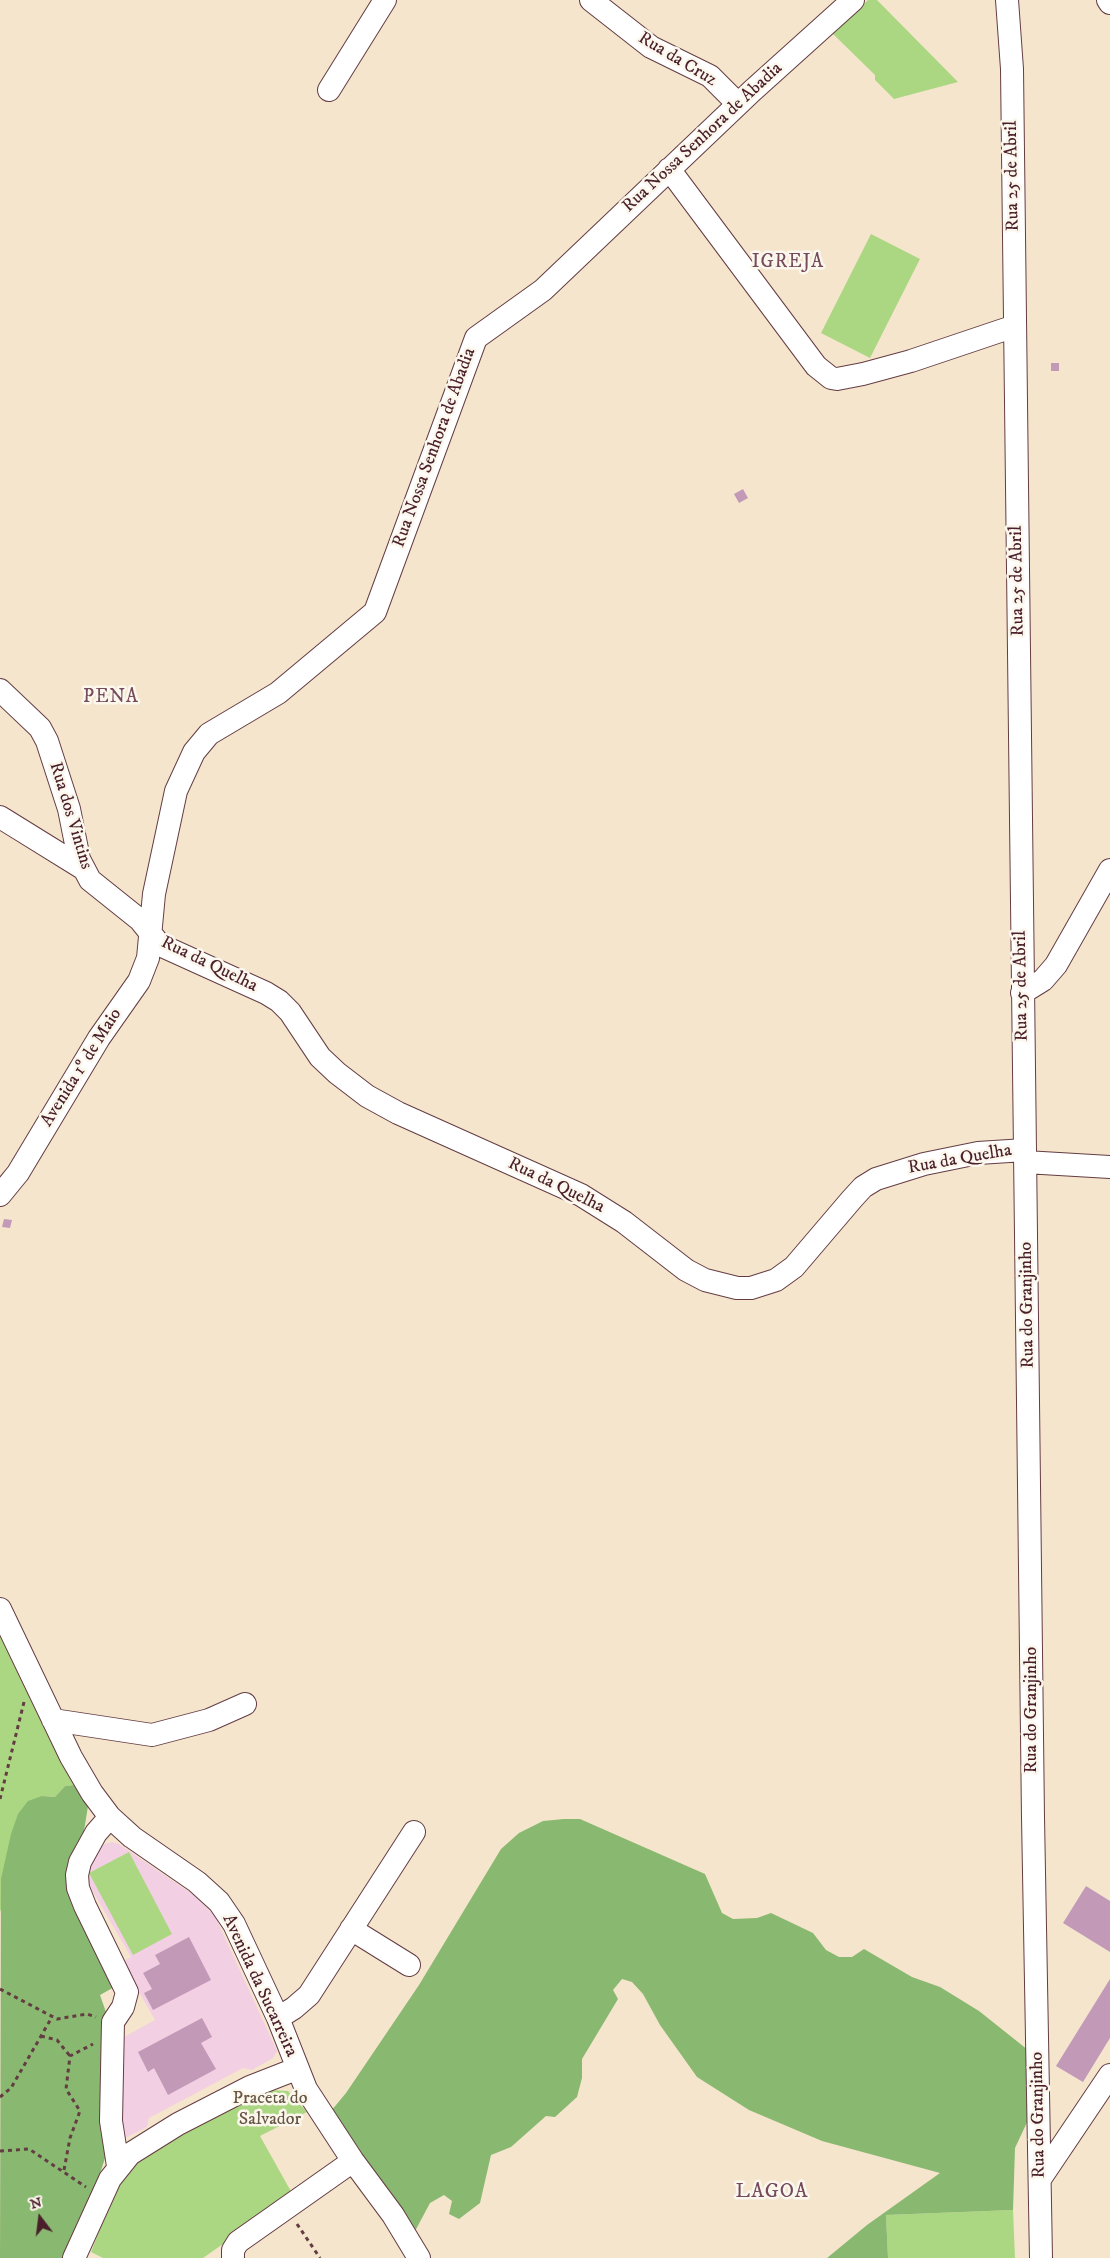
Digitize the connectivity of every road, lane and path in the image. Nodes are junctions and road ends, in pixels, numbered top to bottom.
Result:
1 (385, 0) edge
2 (591, 0) edge
3 (853, 0) edge
4 (1007, 0) edge
5 (329, 90) dead end
6 (738, 104) junction
7 (669, 169) junction
8 (1015, 326) junction
9 (0, 690) edge
10 (0, 817) edge
11 (84, 868) junction
12 (1110, 870) edge
13 (150, 935) junction
14 (1022, 993) junction
15 (1025, 1156) junction
16 (1110, 1166) edge
17 (0, 1196) edge
18 (0, 1610) edge
19 (31, 1673) junction
20 (245, 1704) dead end
21 (53, 1720) junction
22 (0, 1799) edge
23 (110, 1817) junction
24 (414, 1832) dead end
25 (351, 1929) junction
26 (409, 1965) dead end
27 (0, 1989) edge
28 (52, 2017) junction
29 (278, 2018) junction
30 (113, 2028) junction
31 (41, 2036) junction
32 (70, 2056) junction
33 (296, 2069) junction
34 (1110, 2075) edge
35 (0, 2097) edge
36 (0, 2151) edge
37 (353, 2161) junction
38 (118, 2166) junction
39 (64, 2170) junction
40 (1040, 2179) junction
41 (101, 2198) junction
42 (286, 2209) junction
43 (74, 2258) edge
44 (233, 2258) edge
45 (320, 2258) edge
46 (419, 2258) edge
47 (1041, 2258) edge

1 - 5 street
2 - 6 street, Rua da Cruz
3 - 6 street, Rua Nossa Senhora de Abadia
4 - 8 street, Rua 25 de Abril
6 - 7 street, Rua Nossa Senhora de Abadia
7 - 8 street
7 - 13 street, Rua Nossa Senhora de Abadia
8 - 14 street, Rua 25 de Abril
9 - 11 street, Rua dos Vintins
10 - 11 street
11 - 13 street, Rua dos Vintins
12 - 14 street
13 - 15 street, Rua da Quelha
13 - 17 street, Avenida 1º de Maio
14 - 15 street, Rua 25 de Abril
15 - 16 street, Rua da Quelha
15 - 40 street, Rua do Granjinho
18 - 19 street, Avenida da Sucarreira
19 - 21 street, Avenida da Sucarreira
19 - 22 path
20 - 21 street
21 - 23 street, Avenida da Sucarreira
23 - 29 street, Avenida da Sucarreira
23 - 30 street
24 - 25 street
25 - 26 street
25 - 29 street
27 - 28 path
28 - 30 path
28 - 31 path
29 - 33 street, Avenida da Sucarreira
30 - 32 path
30 - 38 street
31 - 32 path
31 - 35 path
32 - 39 path
33 - 37 street, Avenida da Sucarreira
33 - 38 street
34 - 40 street
36 - 39 path
37 - 42 street
37 - 46 street, Avenida da Sucarreira
38 - 41 street
39 - 41 path
40 - 47 street, Rua do Granjinho
41 - 43 street
42 - 44 street
42 - 45 path

